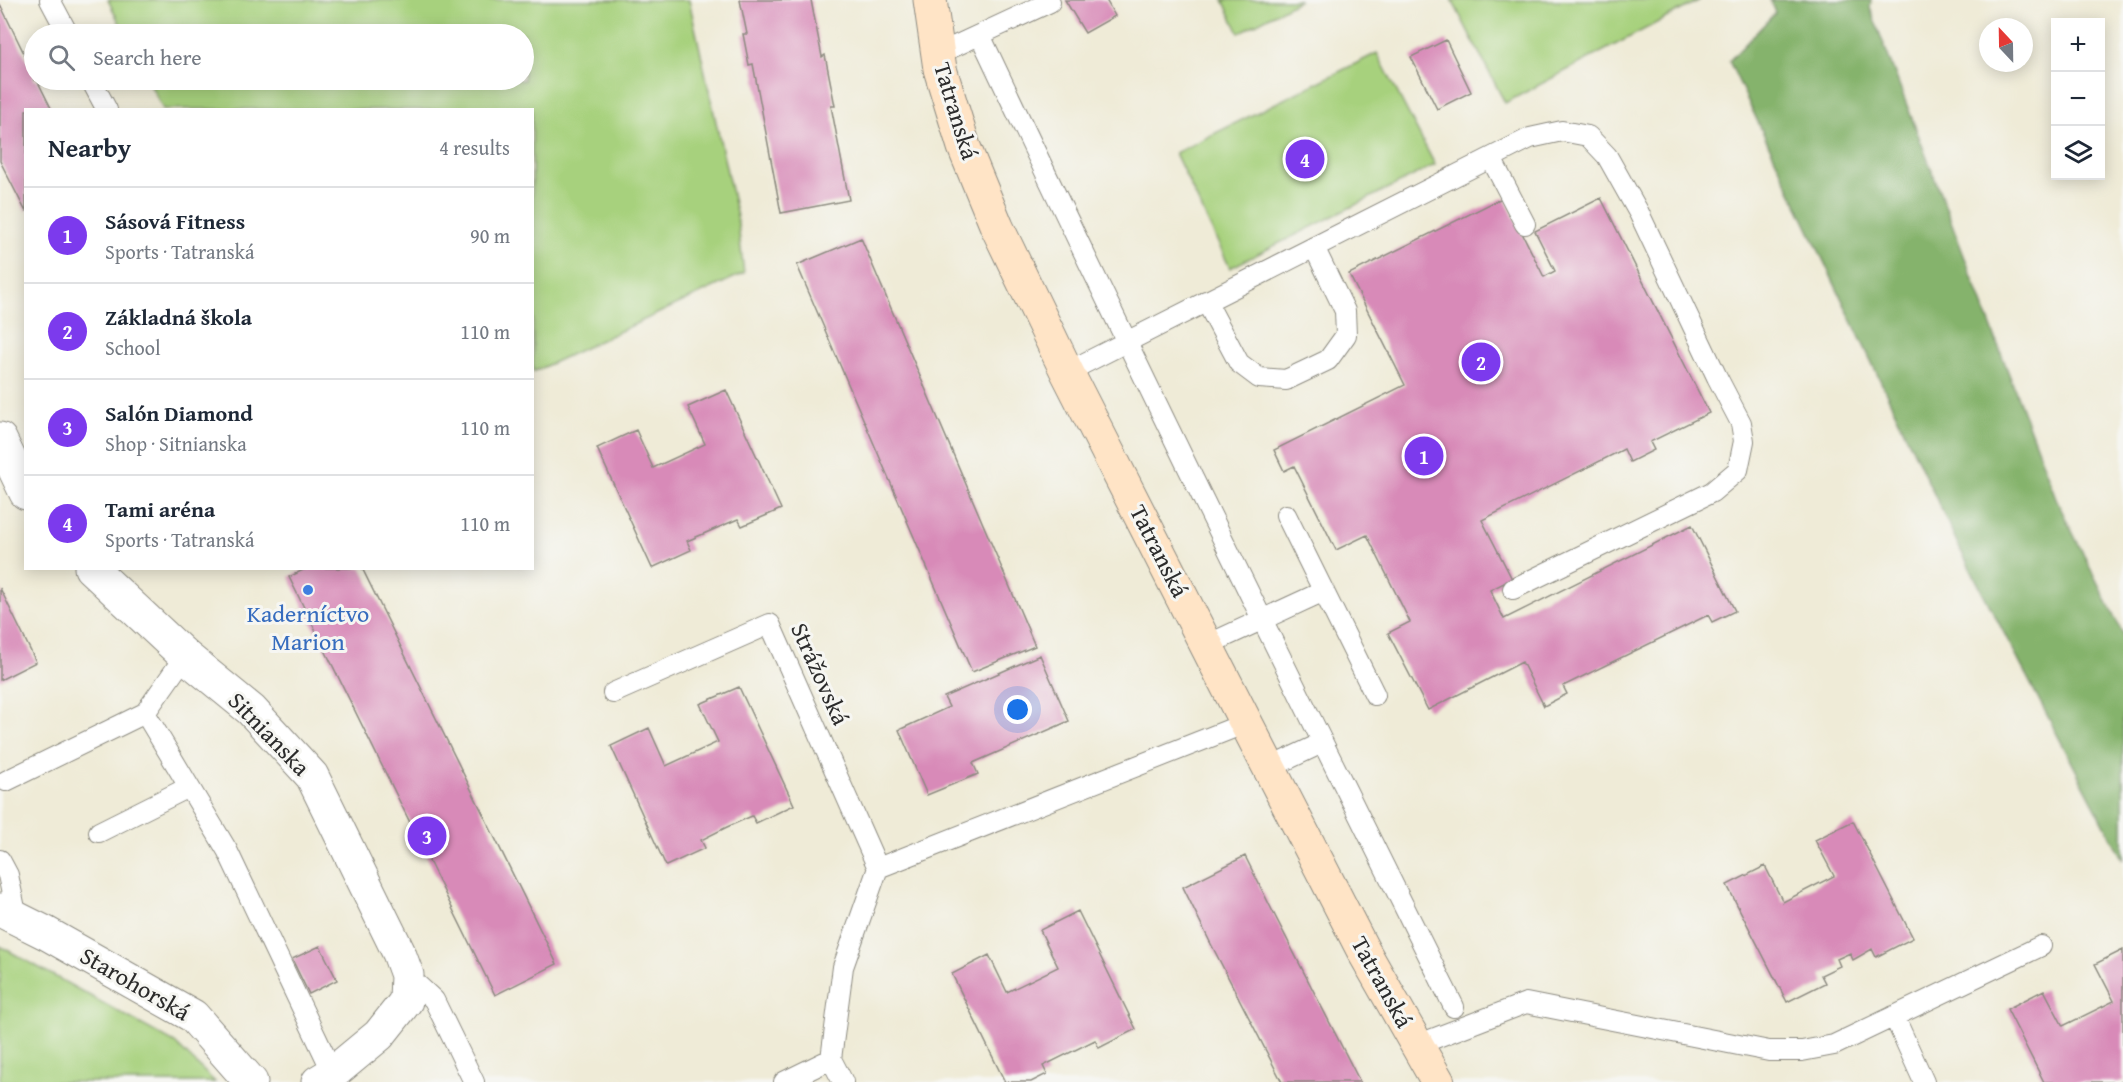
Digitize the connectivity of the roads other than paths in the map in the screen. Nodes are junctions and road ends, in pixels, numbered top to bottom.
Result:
1 (51, 0) edge
2 (930, 0) edge
3 (1050, 2) dead end
4 (63, 24) edge
5 (980, 35) junction
6 (938, 54) junction
7 (97, 90) edge
8 (106, 108) edge
9 (1491, 158) junction
10 (1525, 224) dead end
11 (1314, 247) junction
12 (1206, 301) junction
13 (1126, 342) junction
14 (1066, 372) junction
15 (0, 439) edge
16 (24, 489) edge
17 (1286, 514) dead end
18 (93, 570) edge
19 (1513, 589) dead end
20 (1324, 591) junction
21 (1261, 620) junction
22 (1207, 645) junction
23 (185, 656) junction
24 (613, 693) dead end
25 (1375, 695) dead end
26 (146, 713) junction
27 (1246, 723) junction
28 (1322, 743) junction
29 (1269, 768) junction
30 (6, 781) dead end
31 (189, 787) junction
32 (99, 832) dead end
33 (0, 860) edge
34 (878, 868) junction
35 (8, 914) edge
36 (2041, 946) dead end
37 (407, 975) junction
38 (1454, 1007) dead end
39 (1894, 1016) junction
40 (1418, 1045) junction
41 (831, 1059) junction
42 (326, 1077) edge
43 (251, 1082) edge
44 (474, 1082) edge
45 (784, 1082) edge
46 (843, 1082) edge
47 (1438, 1082) edge
48 (1924, 1082) edge

1 - 4 lane
2 - 6 street, Tatranská
3 - 5 lane
5 - 6 lane
5 - 13 lane
6 - 14 street, Tatranská
7 - 8 lane
9 - 10 lane
9 - 11 lane
9 - 19 lane
11 - 12 lane
11 - 12 lane
12 - 13 lane
13 - 14 lane
13 - 21 lane
14 - 22 street, Tatranská
15 - 16 street
17 - 20 lane
18 - 23 street, Sitnianska
20 - 21 lane
20 - 25 lane
21 - 22 lane
21 - 28 lane
22 - 27 street, Tatranská
23 - 26 lane
23 - 37 street, Sitnianska
24 - 34 lane, Strážovská
26 - 30 lane
26 - 31 lane
27 - 29 street, Tatranská
27 - 34 lane
28 - 29 lane
28 - 38 lane
29 - 40 street, Tatranská
31 - 32 lane
31 - 42 lane
33 - 35 lane
34 - 41 lane
35 - 43 street, Starohorská
36 - 39 lane
37 - 42 street
37 - 44 lane
39 - 40 lane
39 - 48 lane
40 - 47 street, Tatranská
41 - 45 lane
41 - 46 lane

